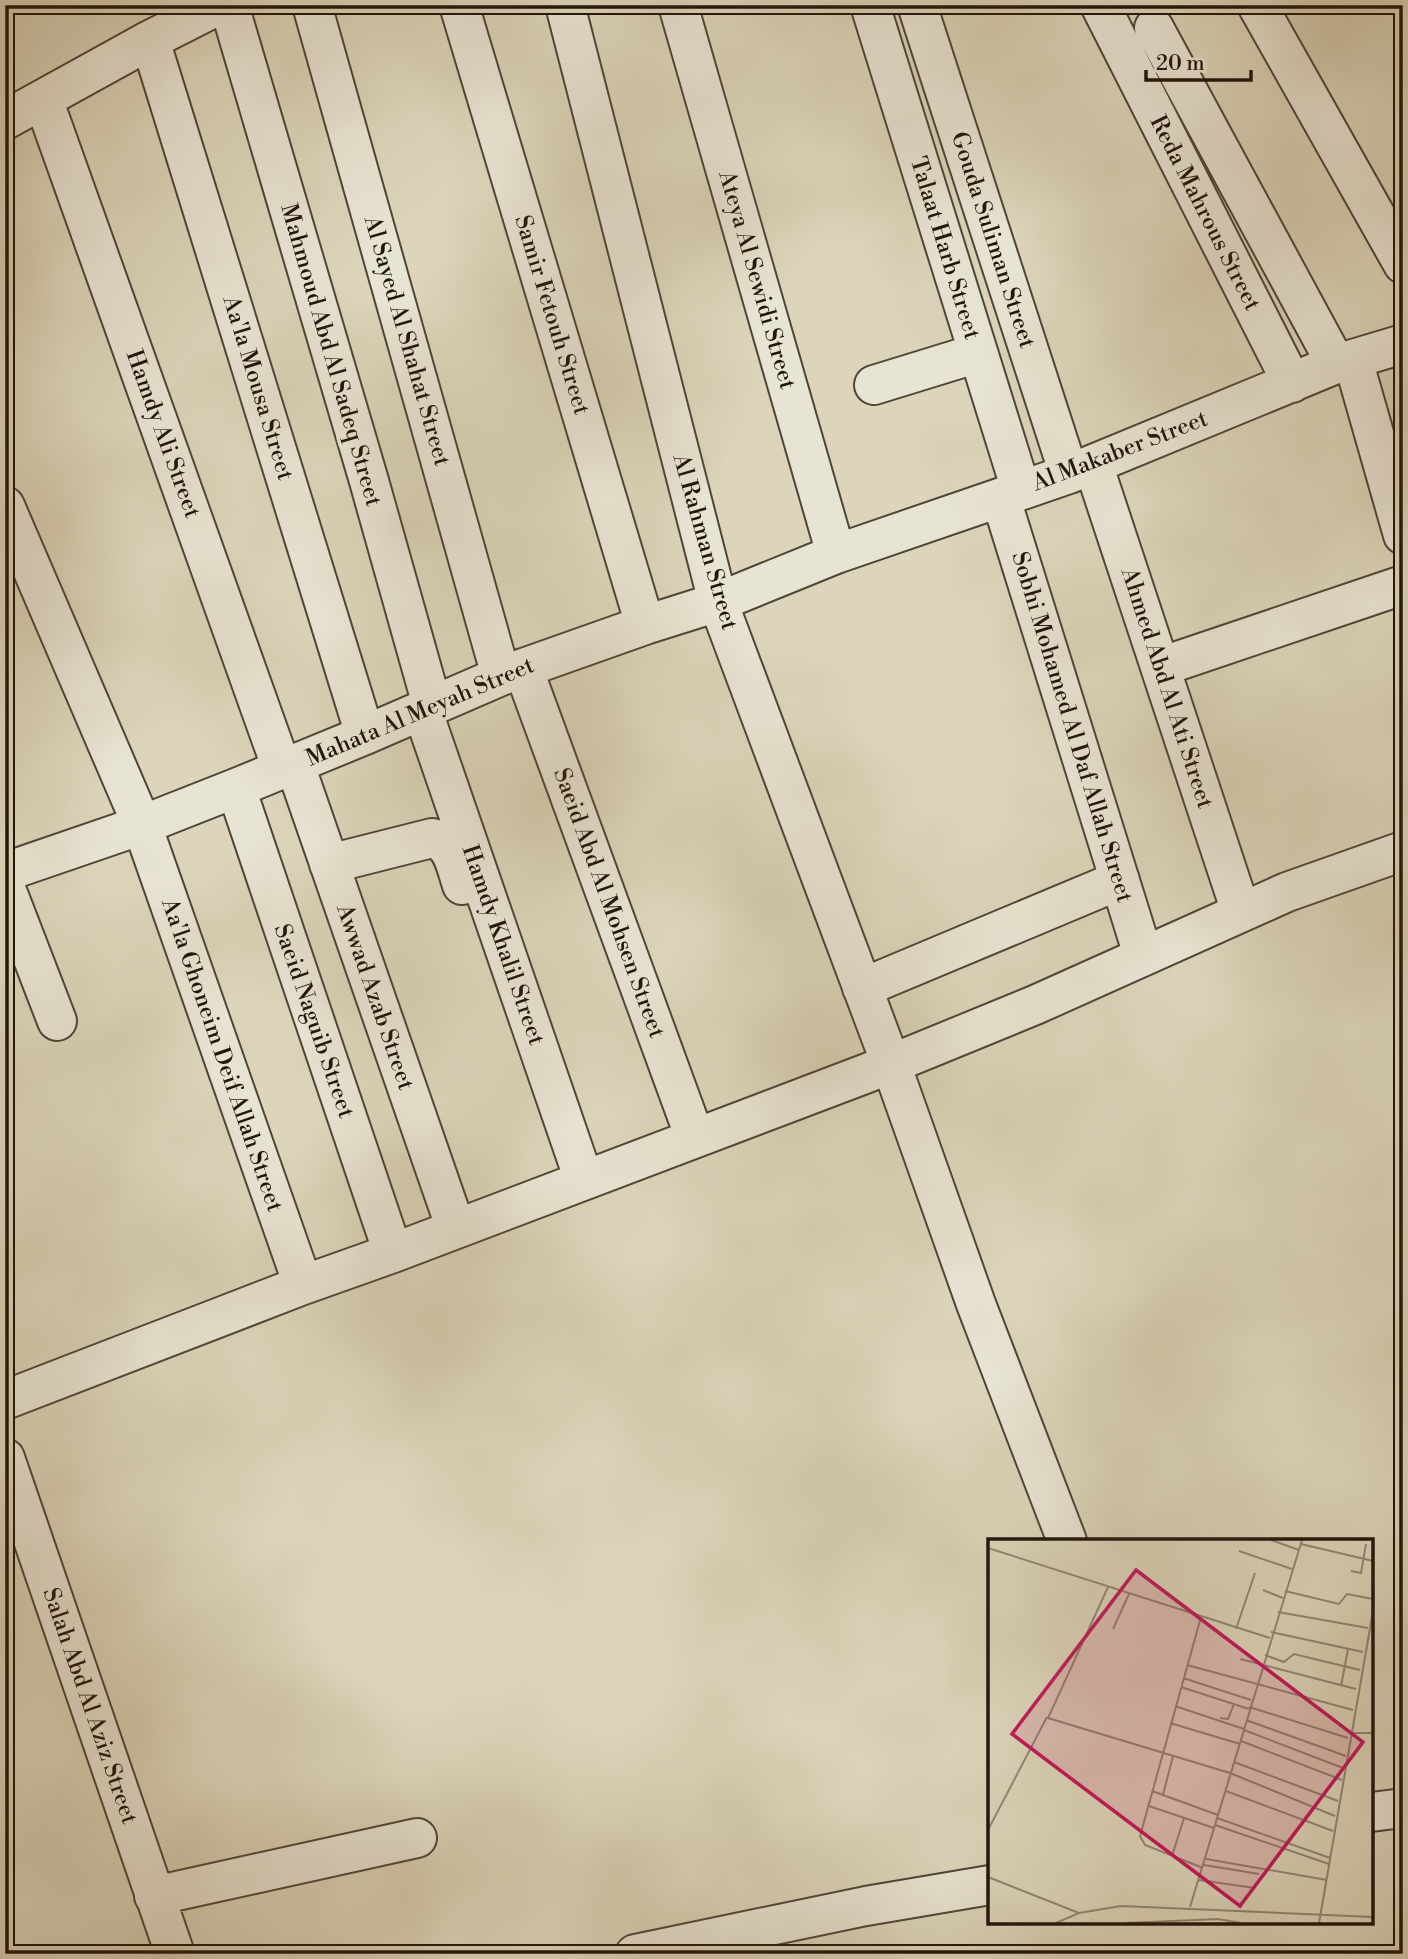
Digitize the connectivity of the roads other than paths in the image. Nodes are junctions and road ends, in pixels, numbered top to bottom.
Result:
1 (219, 5) edge
2 (229, 5) edge
3 (312, 5) edge
4 (459, 5) edge
5 (565, 5) edge
6 (678, 5) edge
7 (870, 5) edge
8 (916, 5) edge
9 (1100, 5) edge
10 (1257, 5) edge
11 (1154, 28) dead end
12 (149, 40) junction
13 (17, 109) edge
14 (1403, 264) edge
15 (1403, 344) edge
16 (978, 353) junction
17 (1345, 362) junction
18 (1292, 383) junction
19 (874, 385) dead end
20 (1081, 469) junction
21 (1011, 494) junction
22 (5, 506) edge
23 (1403, 535) edge
24 (836, 554) junction
25 (1403, 585) edge
26 (718, 602) junction
27 (645, 625) junction
28 (1160, 667) junction
29 (512, 672) junction
30 (427, 707) junction
31 (365, 736) junction
32 (289, 767) junction
33 (236, 788) junction
34 (142, 825) junction
35 (1403, 851) edge
36 (329, 864) junction
37 (5, 872) edge
38 (1120, 880) junction
39 (5, 886) edge
40 (1241, 912) junction
41 (1143, 955) junction
42 (491, 980) dead end
43 (862, 988) junction
44 (57, 1021) dead end
45 (891, 1064) junction
46 (695, 1138) junction
47 (584, 1180) junction
48 (456, 1229) junction
49 (393, 1253) junction
50 (303, 1285) junction
51 (5, 1401) edge
52 (5, 1458) edge
53 (1066, 1539) edge
54 (1403, 1808) edge
55 (1373, 1812) edge
56 (417, 1838) dead end
57 (988, 1885) edge
58 (154, 1896) junction
59 (174, 1954) edge
60 (635, 1954) edge

1 - 12 street
2 - 30 street, Mahmoud Abd Al Sadeq Street
3 - 29 street, Al Sayed Al Shahat Street
4 - 27 street, Samir Fetouh Street
5 - 26 street, Al Rahman Street
6 - 24 street, Ateya Al Sewidi Street
7 - 16 street, Talaat Harb Street
8 - 20 street, Gouda Suliman Street
9 - 18 street, Reda Mahrous Street
10 - 14 street
11 - 17 street
12 - 13 street
12 - 31 street, Aa'la Mousa Street
13 - 32 street, Hamdy Ali Street
15 - 17 street, Al Makaber Street
16 - 19 street
16 - 21 street, Talaat Harb Street
17 - 18 street, Al Makaber Street
17 - 23 street
18 - 20 street, Al Makaber Street
20 - 21 street, Al Makaber Street
20 - 28 street, Ahmed Abd Al Ati Street
21 - 24 street, Al Makaber Street
21 - 38 street, Sobhi Mohamed Al Daf Allah Street
22 - 34 street, Aa'la Ghoneim Deif Allah Street
24 - 26 street, Mahata Al Meyah Street
25 - 28 street
26 - 27 street, Mahata Al Meyah Street
26 - 43 street, Al Rahman Street
27 - 29 street, Mahata Al Meyah Street
28 - 40 street, Ahmed Abd Al Ati Street
29 - 30 street, Mahata Al Meyah Street
29 - 46 street, Saeid Abd Al Mohsen Street
30 - 31 street, Mahata Al Meyah Street
30 - 47 street, Hamdy Khalil Street
31 - 32 street, Mahata Al Meyah Street
32 - 33 street, Mahata Al Meyah Street
32 - 36 street, Awwad Azab Street
33 - 34 street, Mahata Al Meyah Street
33 - 49 street, Saeid Naguib Street
34 - 37 street, Mahata Al Meyah Street
34 - 50 street, Aa'la Ghoneim Deif Allah Street
35 - 40 street
36 - 42 street
36 - 48 street, Awwad Azab Street
38 - 41 street, Sobhi Mohamed Al Daf Allah Street
38 - 43 street
39 - 44 street
40 - 41 street
41 - 45 street
43 - 45 street, Al Rahman Street
45 - 46 street
45 - 53 street, Al Rahman Street
46 - 47 street
47 - 48 street
48 - 49 street
49 - 50 street
50 - 51 street
52 - 58 street, Salah Abd Al Aziz Street
54 - 55 street
56 - 58 street
57 - 60 street
58 - 59 street, Salah Abd Al Aziz Street

